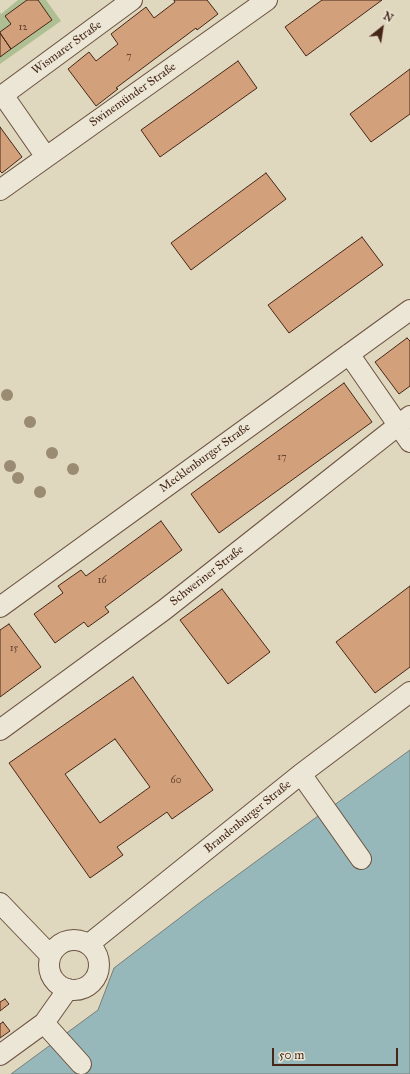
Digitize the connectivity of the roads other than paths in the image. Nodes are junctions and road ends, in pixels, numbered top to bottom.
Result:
1 (132, 0) edge
2 (267, 0) edge
3 (46, 156) junction
4 (0, 190) edge
5 (410, 310) edge
6 (349, 354) junction
7 (404, 421) edge
8 (410, 442) edge
9 (0, 607) edge
10 (410, 692) edge
11 (0, 730) edge
12 (301, 774) junction
13 (361, 859) dead end
14 (0, 903) edge
15 (89, 944) junction
16 (50, 955) junction
17 (68, 989) junction
18 (49, 1028) junction
19 (0, 1055) edge
20 (81, 1064) dead end

1 - 3 lane, Wismarer Straße
2 - 3 lane, Swinemünder Straße
3 - 4 lane, Swinemünder Straße
5 - 6 lane, Mecklenburger Straße
6 - 7 lane
6 - 9 lane, Mecklenburger Straße
7 - 8 lane
7 - 11 lane, Schweriner Straße
10 - 12 lane, Brandenburger Straße
12 - 13 lane
12 - 15 lane, Brandenburger Straße
14 - 16 lane
15 - 16 lane
15 - 17 lane
16 - 17 lane
17 - 18 lane
18 - 19 lane
18 - 20 lane

